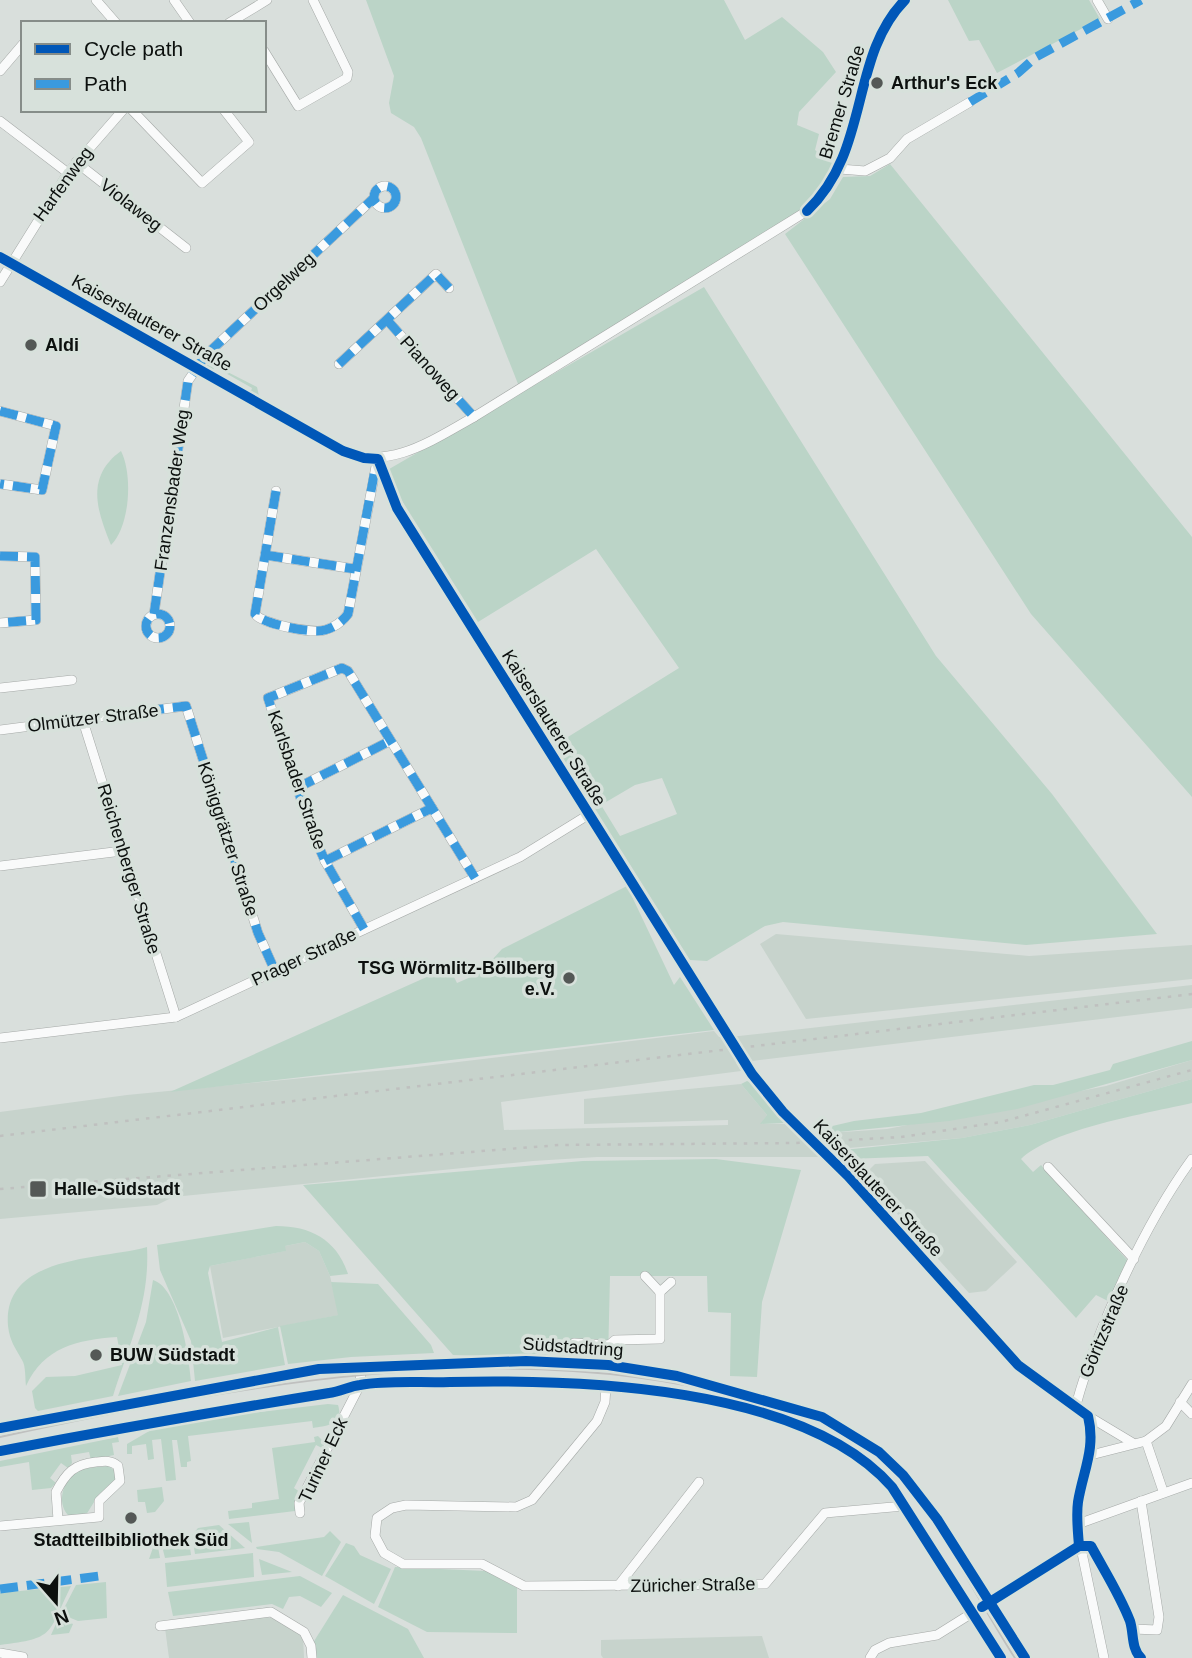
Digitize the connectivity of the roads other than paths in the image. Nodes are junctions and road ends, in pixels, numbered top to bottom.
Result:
1 (96, 0) edge
2 (174, 0) edge
3 (267, 0) edge
4 (313, 0) edge
5 (905, 0) edge
6 (1097, 0) edge
7 (253, 3) edge
8 (244, 19) edge
9 (1108, 19) dead end
10 (114, 21) edge
11 (189, 21) edge
12 (21, 46) edge
13 (266, 54) edge
14 (0, 71) edge
15 (970, 102) dead end
16 (134, 112) edge
17 (226, 112) edge
18 (116, 113) edge
19 (0, 121) edge
20 (76, 162) junction
21 (840, 169) junction
22 (68, 173) junction
23 (374, 198) dead end
24 (186, 248) dead end
25 (0, 257) edge
26 (10, 263) junction
27 (0, 282) edge
28 (449, 288) dead end
29 (387, 320) junction
30 (338, 364) dead end
31 (196, 368) junction
32 (0, 411) edge
33 (474, 417) junction
34 (378, 459) junction
35 (0, 484) edge
36 (276, 491) dead end
37 (265, 555) junction
38 (0, 556) edge
39 (355, 569) junction
40 (154, 614) dead end
41 (0, 623) edge
42 (72, 680) dead end
43 (0, 688) edge
44 (186, 706) joint
45 (83, 721) junction
46 (0, 730) edge
47 (390, 741) junction
48 (297, 788) junction
49 (432, 807) junction
50 (588, 815) junction
51 (122, 852) junction
52 (325, 861) junction
53 (0, 866) edge
54 (475, 878) junction
55 (364, 929) junction
56 (275, 971) junction
57 (176, 1017) junction
58 (0, 1038) edge
59 (1192, 1158) edge
60 (1048, 1167) dead end
61 (1134, 1259) junction
62 (645, 1276) dead end
63 (671, 1282) dead end
64 (660, 1292) junction
65 (574, 1343) dead end
66 (609, 1345) junction
67 (608, 1365) junction
68 (361, 1368) junction
69 (1192, 1384) edge
70 (360, 1385) junction
71 (606, 1386) junction
72 (1180, 1402) junction
73 (1076, 1405) junction
74 (1192, 1414) edge
75 (1088, 1416) junction
76 (0, 1428) edge
77 (1146, 1441) junction
78 (1133, 1443) junction
79 (0, 1451) edge
80 (1091, 1455) junction
81 (699, 1482) dead end
82 (1192, 1483) edge
83 (1163, 1491) junction
84 (1141, 1501) junction
85 (904, 1506) junction
86 (300, 1513) dead end
87 (58, 1520) junction
88 (1078, 1524) junction
89 (0, 1526) edge
90 (1079, 1546) junction
91 (618, 1586) junction
92 (990, 1602) junction
93 (972, 1614) junction
94 (160, 1626) dead end
95 (1133, 1629) junction
96 (0, 1653) edge
97 (23, 1657) edge
98 (312, 1658) edge
99 (870, 1658) edge
100 (1001, 1658) edge
101 (1025, 1658) edge
102 (1104, 1658) edge
103 (1141, 1658) edge

1 - 10 street
2 - 11 street
3 - 7 street
4 - 13 street
5 - 21 street, Bremer Straße
6 - 9 street
7 - 8 street
12 - 14 street
15 - 21 street
16 - 17 street
18 - 20 street, Harfenweg
19 - 22 street
20 - 22 street, Harfenweg
20 - 24 street, Violaweg
21 - 33 street, Bremer Straße
22 - 26 street, Harfenweg
23 - 31 street, Orgelweg
25 - 26 street, Kaiserslauterer Straße
26 - 27 street, Harfenweg
26 - 31 street, Kaiserslauterer Straße
28 - 29 street, Pianoweg
29 - 30 street, Pianoweg
29 - 33 street, Pianoweg
31 - 34 street, Kaiserslauterer Straße
31 - 40 street, Franzensbader Weg
32 - 35 street
33 - 34 street, Bremer Straße
34 - 39 street
34 - 50 street, Kaiserslauterer Straße
36 - 37 street
37 - 39 street
37 - 39 street
38 - 41 street
42 - 43 street
44 - 45 street, Olmützer Straße
44 - 56 street, Königgrätzer Straße
45 - 46 street, Olmützer Straße
45 - 51 street, Reichenberger Straße
47 - 48 street
47 - 48 street, Karlsbader Straße
47 - 49 street, Karlsbader Straße
48 - 52 street, Karlsbader Straße
49 - 52 street
49 - 54 street, Karlsbader Straße
50 - 54 street, Prager Straße
50 - 73 street, Kaiserslauterer Straße, bridge
51 - 53 street
51 - 57 street, Reichenberger Straße
52 - 55 street, Karlsbader Straße
54 - 55 street, Prager Straße
55 - 56 street, Prager Straße
56 - 57 street, Prager Straße
57 - 58 street, Prager Straße
59 - 61 street, Göritzstraße
60 - 61 street
61 - 73 street, Göritzstraße
62 - 64 street
63 - 64 street
64 - 66 street
65 - 66 street
66 - 67 street
67 - 68 street, Südstadtring
67 - 92 street, Südstadtring
68 - 70 street, Turiner Eck
68 - 76 street, Südstadtring
69 - 72 street
70 - 71 street, Südstadtring
70 - 79 street, Südstadtring
70 - 86 street, Turiner Eck
71 - 85 street, Südstadtring
71 - 91 street, Züricher Straße
72 - 74 street
72 - 77 street
73 - 75 street, Kaiserslauterer Straße
75 - 78 street, Kaiserslauterer Straße
75 - 80 street
77 - 78 street
77 - 83 street
78 - 80 street
80 - 88 street
81 - 91 street, Züricher Straße
82 - 83 street
83 - 84 street
84 - 88 street
84 - 95 street
85 - 91 street, Züricher Straße
85 - 93 street, Südstadtring
87 - 87 street
87 - 89 street
88 - 90 street
90 - 92 street
90 - 95 street
90 - 102 street
92 - 93 street
92 - 101 street, Südstadtring
93 - 99 street
93 - 100 street, Südstadtring
94 - 98 street
95 - 103 street
96 - 97 street

